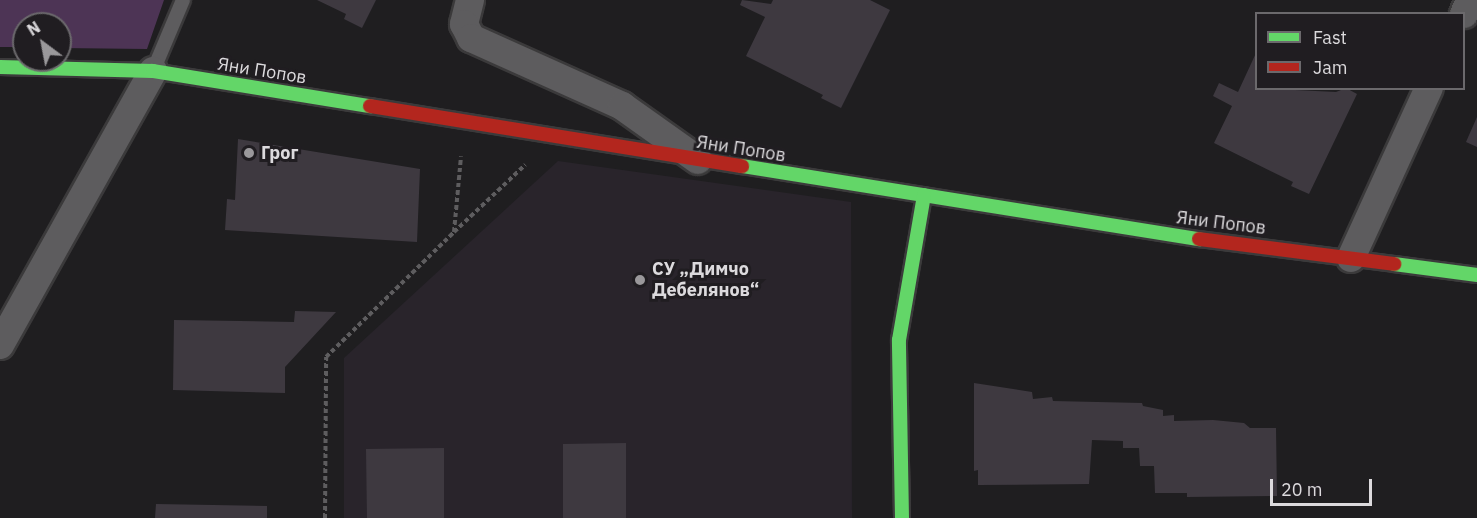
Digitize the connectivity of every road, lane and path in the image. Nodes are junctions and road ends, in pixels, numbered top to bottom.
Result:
1 (183, 0) edge
2 (470, 0) edge
3 (0, 67) edge
4 (153, 71) junction
5 (1428, 90) edge
6 (465, 122) junction
7 (554, 137) junction
8 (700, 161) junction
9 (924, 195) junction
10 (453, 232) junction
11 (1351, 258) junction
12 (1477, 275) edge
13 (2, 338) edge
14 (325, 518) edge
15 (903, 518) edge

1 - 4 lane
2 - 8 street
3 - 4 street, Яни Попов
4 - 6 street, Яни Попов
4 - 13 street
5 - 11 street
6 - 7 street, Яни Попов
6 - 10 path
7 - 8 street, Яни Попов
7 - 10 path
8 - 9 street, Яни Попов
9 - 11 street, Яни Попов
9 - 15 street
10 - 14 path
11 - 12 street, Яни Попов

